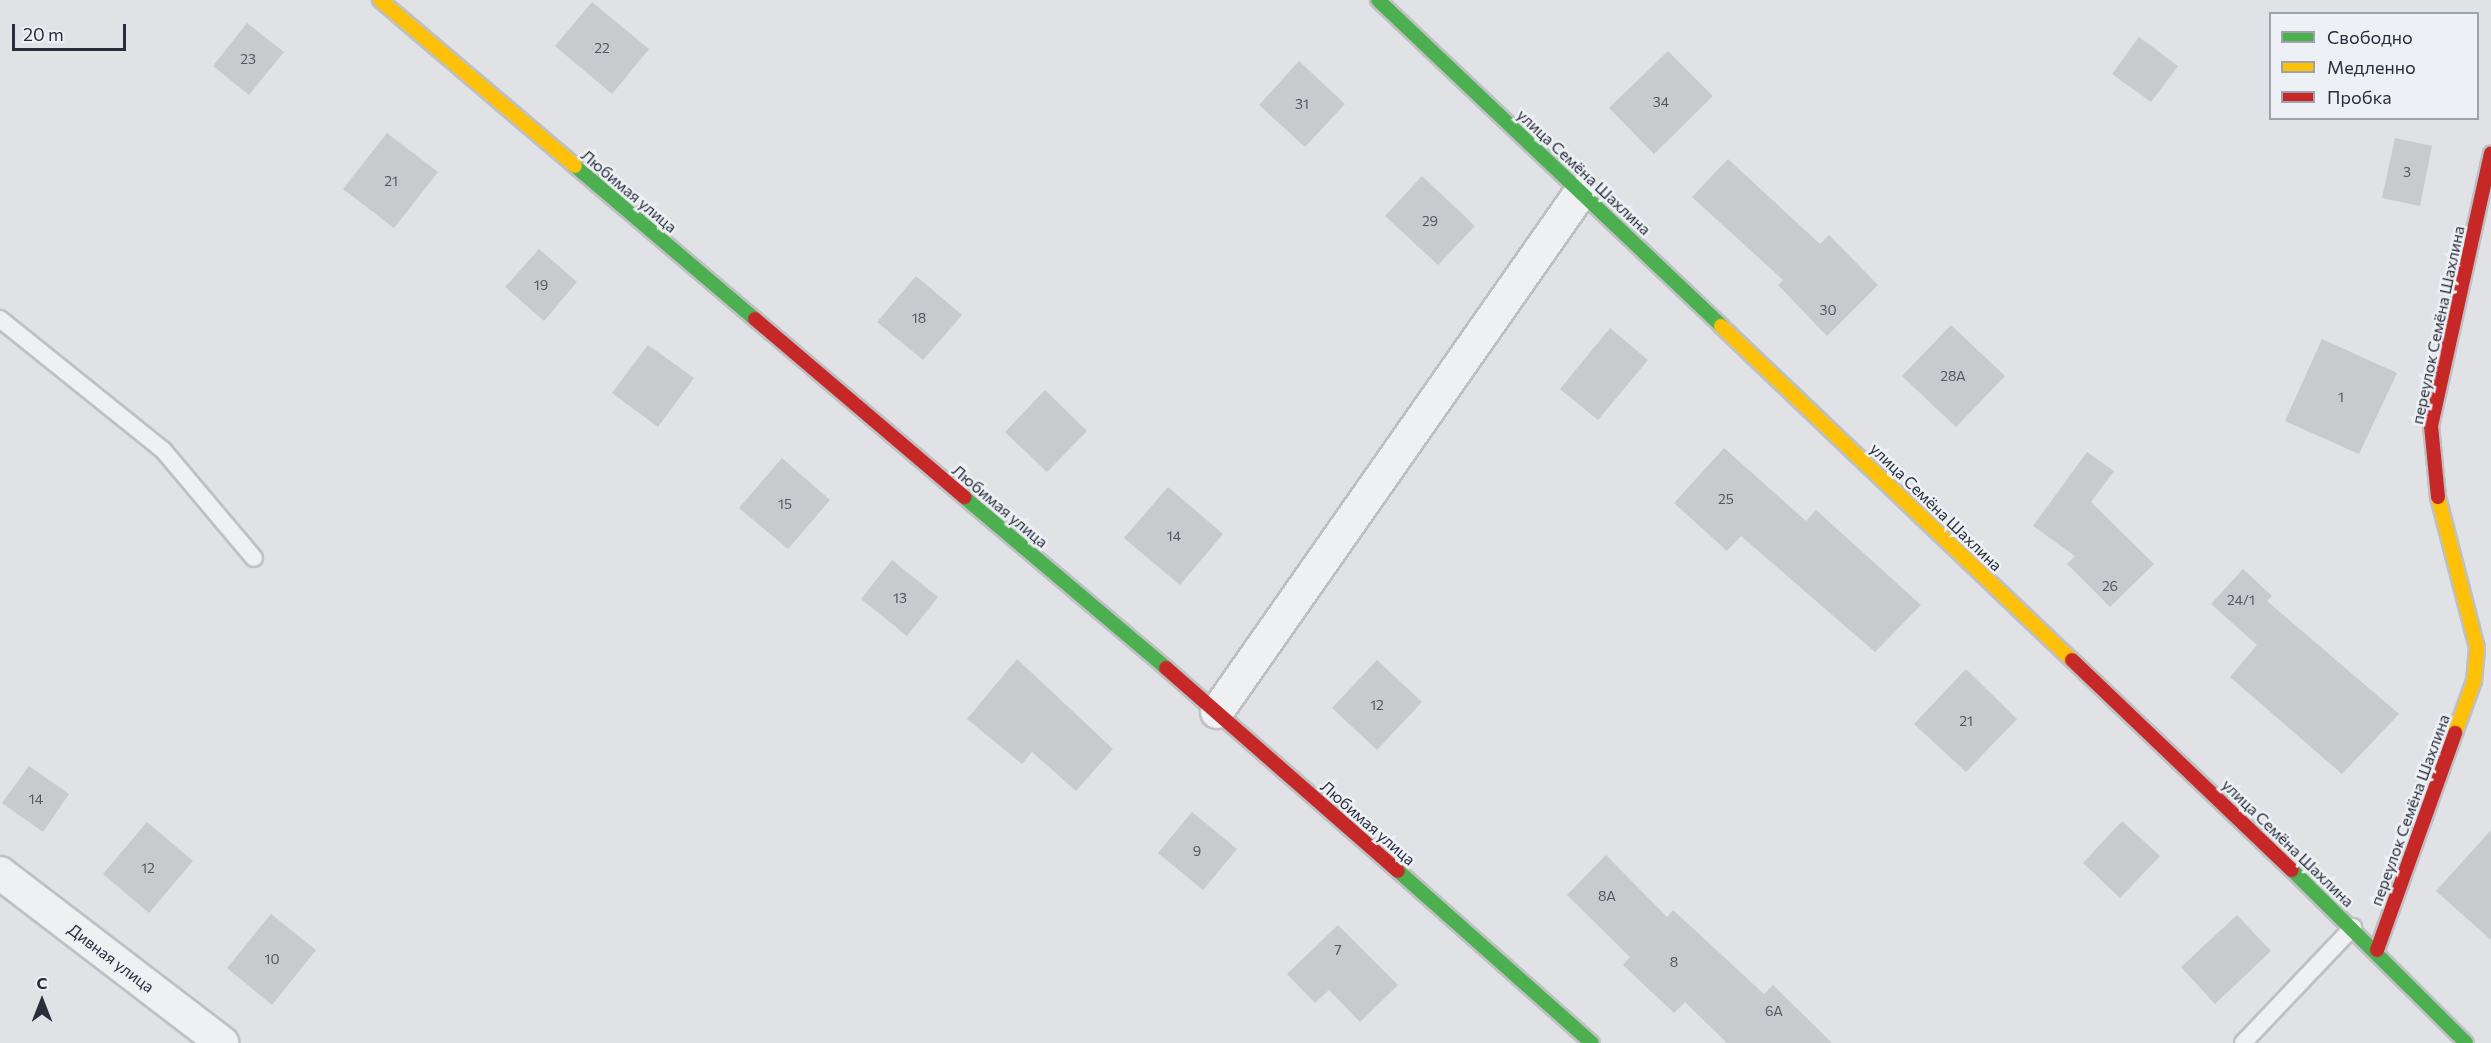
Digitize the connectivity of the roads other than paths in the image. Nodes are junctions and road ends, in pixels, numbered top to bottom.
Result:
1 (380, 0) edge
2 (1378, 0) edge
3 (2491, 154) edge
4 (1581, 192) junction
5 (0, 319) edge
6 (254, 558) dead end
7 (1217, 712) junction
8 (0, 873) edge
9 (2353, 927) junction
10 (2376, 950) junction
11 (222, 1043) edge
12 (1592, 1043) edge
13 (2243, 1043) edge
14 (2466, 1043) edge

1 - 7 street, Любимая улица
2 - 4 street, улица Семёна Шахлина
3 - 10 street, переулок Семёна Шахлина
4 - 7 street
4 - 9 street, улица Семёна Шахлина
5 - 6 lane
7 - 12 street, Любимая улица
8 - 11 street, Дивная улица
9 - 10 street, улица Семёна Шахлина
9 - 13 lane
10 - 14 street, улица Семёна Шахлина

